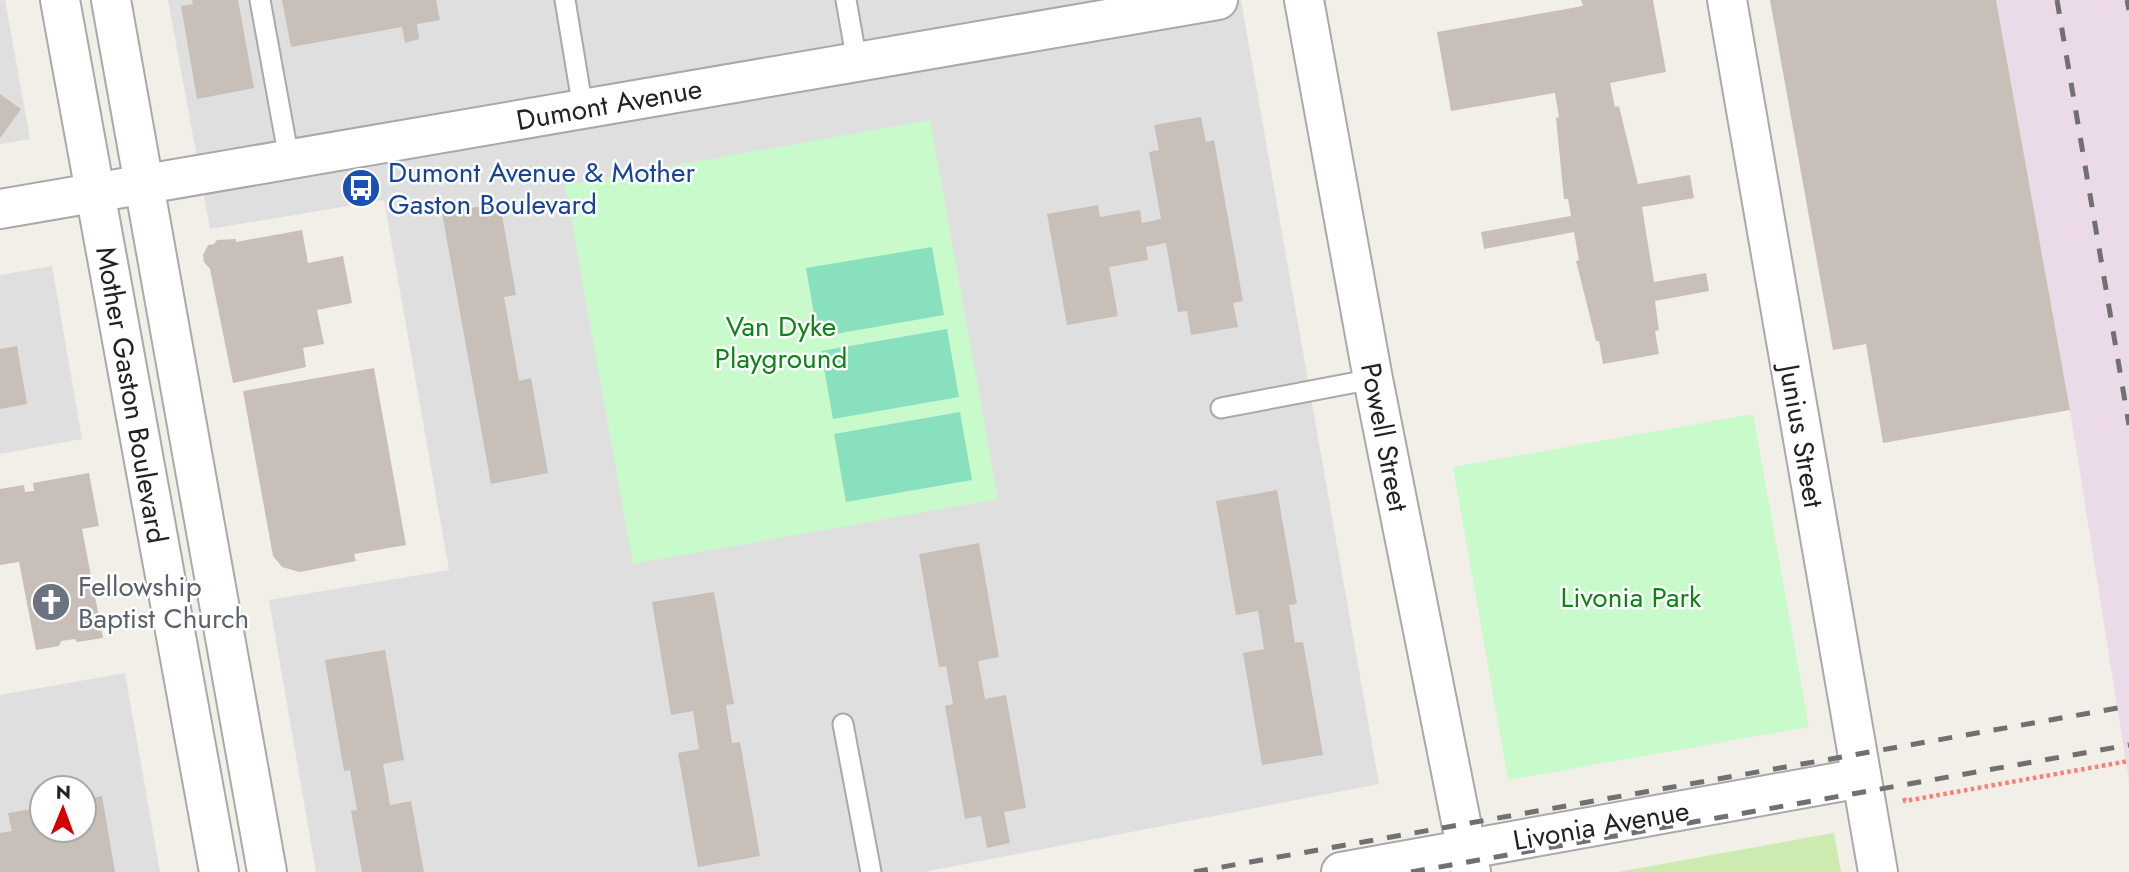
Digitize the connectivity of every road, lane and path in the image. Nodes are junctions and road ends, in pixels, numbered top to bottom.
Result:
1 (60, 0) edge
2 (111, 0) edge
3 (260, 0) edge
4 (565, 0) edge
5 (846, 0) edge
6 (1218, 0) edge
7 (1304, 0) edge
8 (1727, 0) edge
9 (857, 62) junction
10 (583, 108) junction
11 (289, 159) junction
12 (144, 183) junction
13 (94, 192) junction
14 (0, 209) edge
15 (1373, 379) junction
16 (1221, 408) dead end
17 (843, 724) dead end
18 (2129, 761) edge
19 (1861, 778) junction
20 (1905, 801) dead end
21 (1469, 861) edge
22 (219, 872) edge
23 (267, 872) edge
24 (871, 872) edge
25 (1341, 872) edge
26 (1878, 872) edge

1 - 13 street, Mother Gaston Boulevard
2 - 12 street, Mother Gaston Boulevard
3 - 11 lane
4 - 10 lane
5 - 9 lane
6 - 9 street, Dumont Avenue
7 - 15 street, Powell Street
8 - 19 street, Junius Street
9 - 10 street, Dumont Avenue
10 - 11 street, Dumont Avenue
11 - 12 street, Dumont Avenue
12 - 13 street, Dumont Avenue
12 - 23 street, Mother Gaston Boulevard
13 - 14 street, Dumont Avenue
13 - 22 street, Mother Gaston Boulevard
15 - 16 lane
15 - 21 street, Powell Street
17 - 24 lane
18 - 20 path
19 - 21 street, Livonia Avenue
19 - 26 street, Junius Street
21 - 25 street, Livonia Avenue

